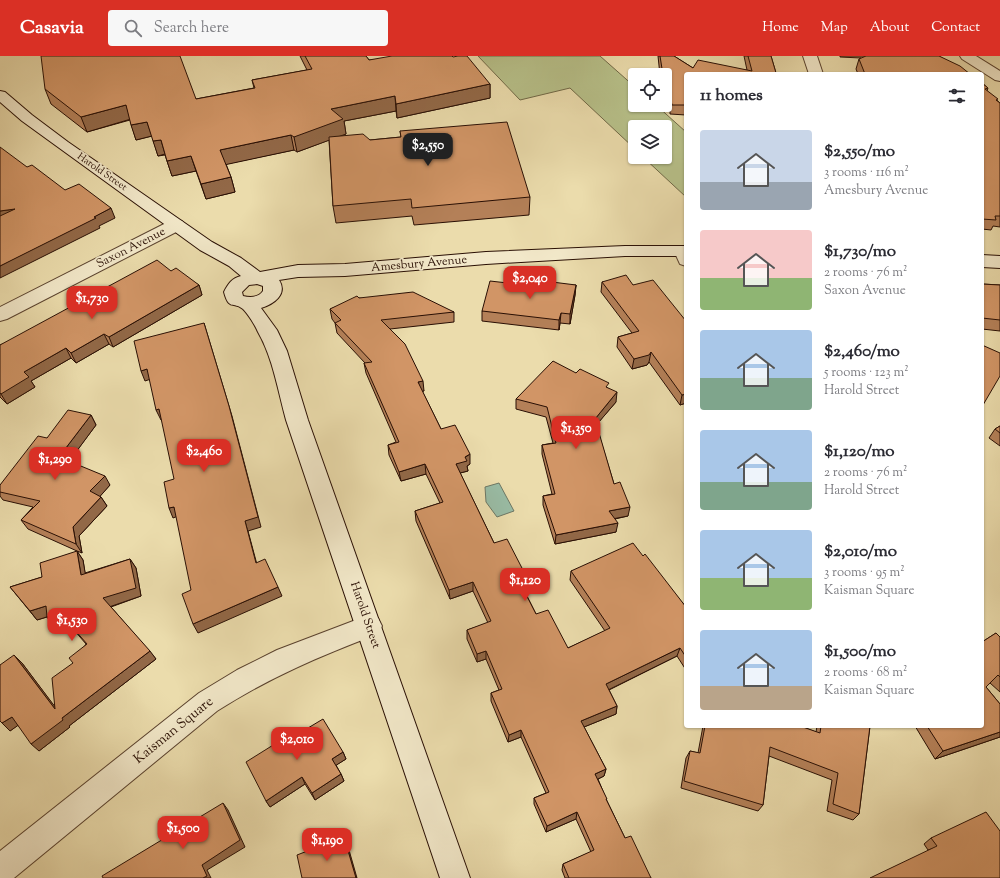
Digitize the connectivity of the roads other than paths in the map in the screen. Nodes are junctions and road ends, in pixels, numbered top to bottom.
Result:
1 (810, 56) edge
2 (967, 56) edge
3 (815, 72) edge
4 (1000, 77) edge
5 (0, 95) edge
6 (176, 225) junction
7 (206, 246) junction
8 (684, 254) edge
9 (984, 261) edge
10 (1000, 262) edge
11 (345, 270) junction
12 (257, 278) junction
13 (234, 288) junction
14 (271, 294) junction
15 (249, 304) junction
16 (0, 315) edge
17 (277, 351) junction
18 (369, 626) junction
19 (0, 870) edge
20 (455, 878) edge

1 - 3 street
2 - 4 street
5 - 6 street, Harold Street
6 - 7 street, Harold Street
6 - 16 street, Saxon Avenue
7 - 12 street, Harold Street
7 - 13 street, Harold Street
8 - 11 street, Amesbury Avenue
9 - 10 street
11 - 12 street, Amesbury Avenue
11 - 14 street, Amesbury Avenue
12 - 13 street
12 - 14 street
13 - 15 street
14 - 15 street
14 - 17 street, Harold Street
15 - 17 street, Harold Street
17 - 18 street, Harold Street
18 - 19 street, Kaisman Square
18 - 20 street, Harold Street

